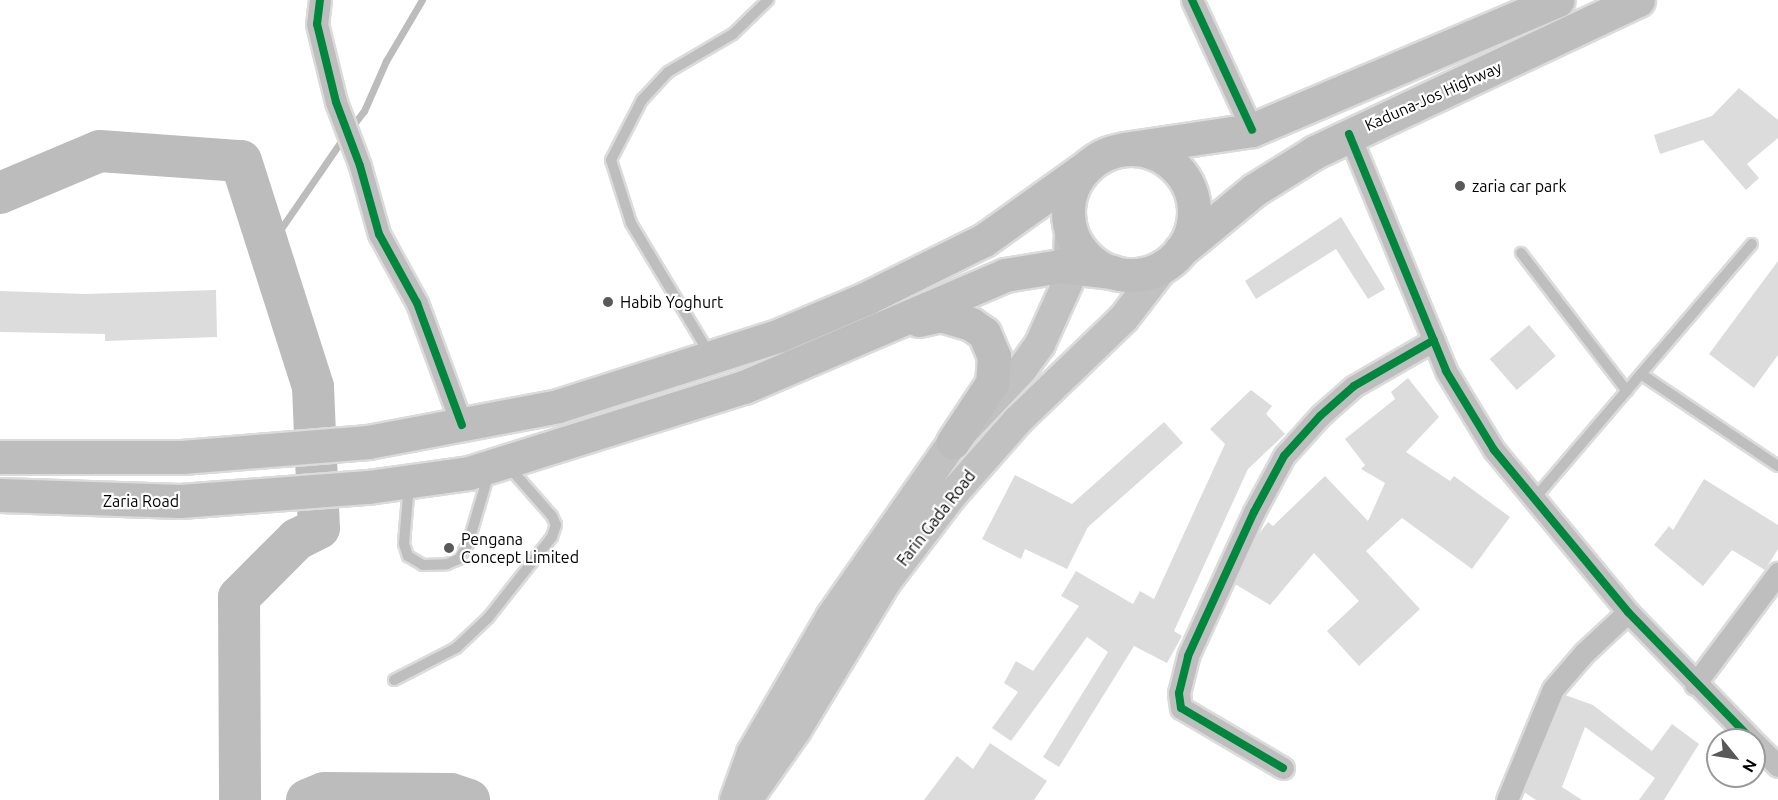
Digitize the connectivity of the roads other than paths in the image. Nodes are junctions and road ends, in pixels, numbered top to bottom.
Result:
1 (320, 0) edge
2 (768, 0) edge
3 (1192, 0) edge
4 (1558, 0) edge
5 (1638, 0) edge
6 (1252, 130) junction
7 (1349, 134) junction
8 (1124, 149) junction
9 (1085, 168) junction
10 (1070, 232) junction
11 (1752, 244) dead end
12 (1521, 253) dead end
13 (1172, 258) junction
14 (1070, 266) junction
15 (1113, 272) junction
16 (888, 328) junction
17 (1434, 340) junction
18 (712, 358) junction
19 (1641, 374) junction
20 (1627, 391) junction
21 (462, 426) junction
22 (953, 442) junction
23 (0, 457) edge
24 (498, 466) junction
25 (1778, 466) edge
26 (409, 481) junction
27 (0, 495) edge
28 (1535, 498) junction
29 (1778, 573) edge
30 (1628, 612) junction
31 (394, 680) dead end
32 (1695, 684) junction
33 (1740, 728) edge
34 (1766, 754) edge
35 (1778, 766) edge
36 (1283, 768) dead end
37 (735, 800) edge
38 (747, 800) edge
39 (1507, 800) edge

1 - 21 street
2 - 18 lane
3 - 6 street
4 - 6 highway
5 - 7 highway, Kaduna-Jos Highway
6 - 8 highway
7 - 13 highway, Kaduna-Jos Highway
7 - 17 street
8 - 9 highway
8 - 13 highway
9 - 10 highway
9 - 18 highway
10 - 14 main road, Farin Gada Road
10 - 15 highway
11 - 19 lane
12 - 20 lane
13 - 15 highway
13 - 38 main road, Farin Gada Road
14 - 15 highway
14 - 16 highway
14 - 22 main road, Farin Gada Road
16 - 22 highway
16 - 24 highway, Zaria Road
17 - 28 street
17 - 36 street
18 - 21 highway
19 - 20 lane
19 - 25 lane
20 - 28 lane
21 - 23 highway
22 - 37 main road, Farin Gada Road
24 - 26 highway, Zaria Road
24 - 26 lane
24 - 31 lane
26 - 27 highway, Zaria Road
28 - 30 street
29 - 32 street
30 - 32 street
30 - 39 street
32 - 33 street
34 - 35 street

